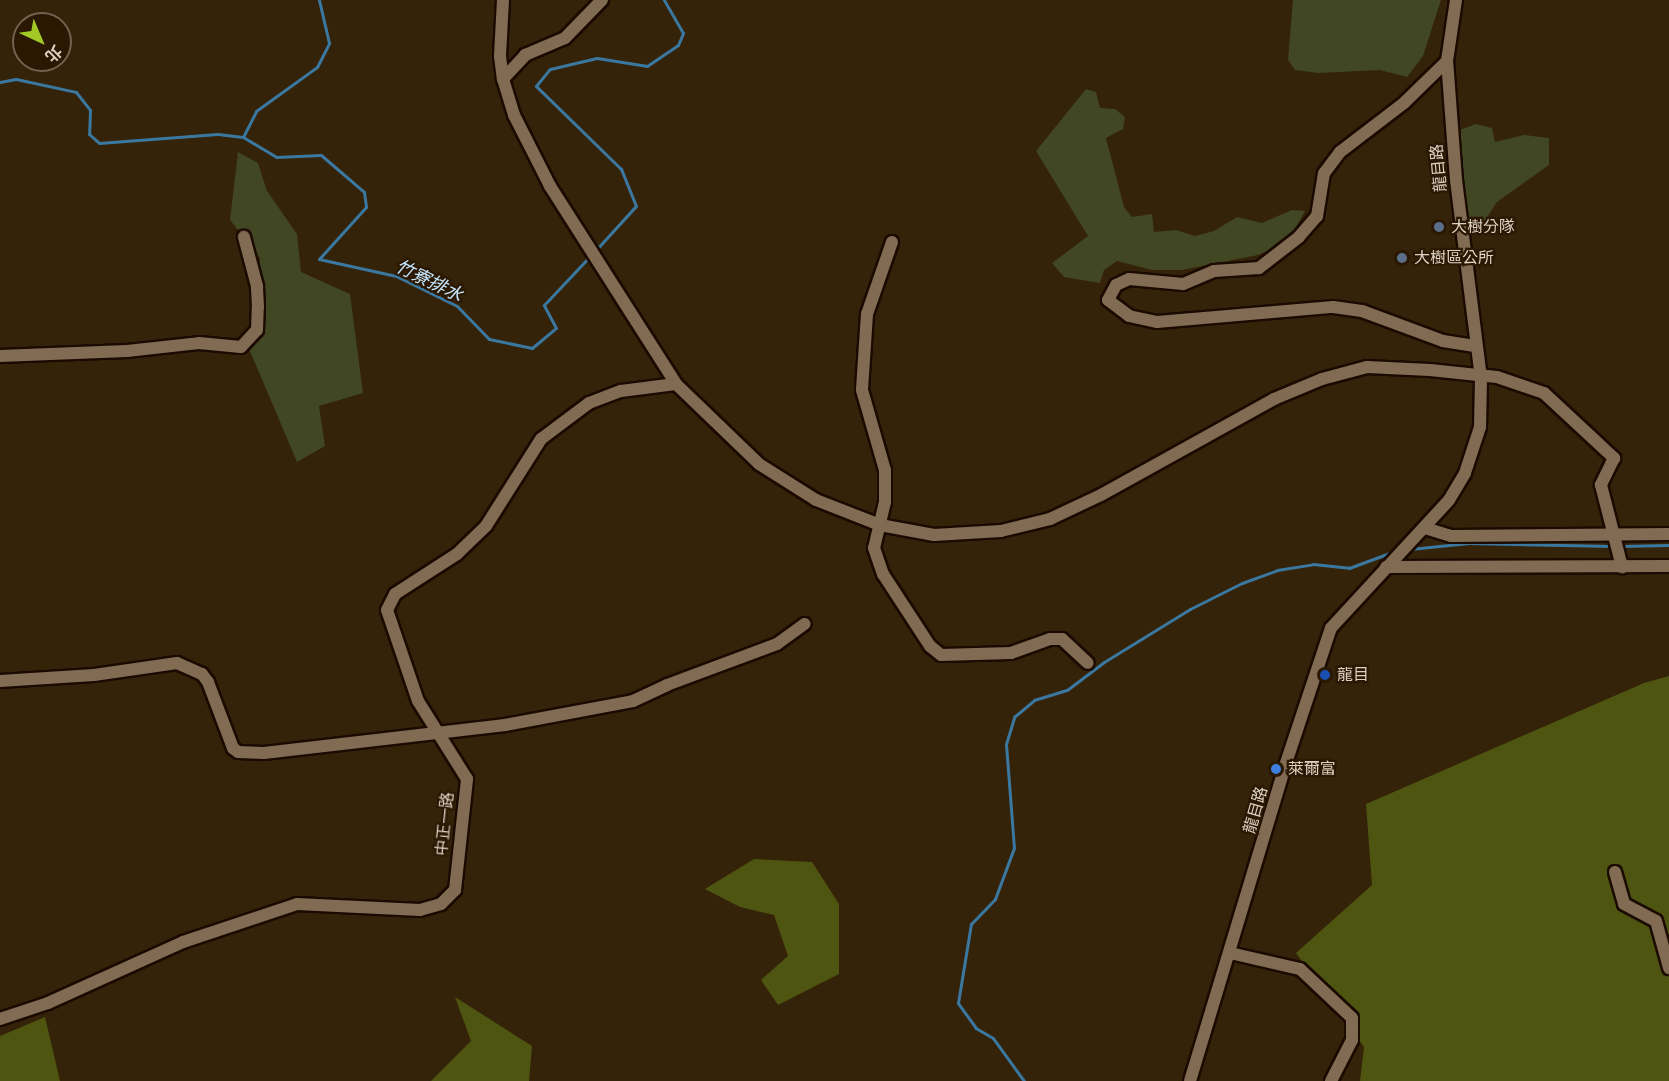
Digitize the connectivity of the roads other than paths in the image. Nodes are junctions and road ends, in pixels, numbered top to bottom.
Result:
1 (503, 0) edge
2 (602, 0) edge
3 (1456, 0) edge
4 (1447, 62) junction
5 (503, 79) junction
6 (244, 237) dead end
7 (892, 242) dead end
8 (1475, 346) junction
9 (0, 356) edge
10 (1481, 378) junction
11 (676, 384) junction
12 (880, 525) junction
13 (1423, 531) junction
14 (1669, 534) edge
15 (1617, 538) junction
16 (1622, 563) junction
17 (1669, 566) edge
18 (1386, 567) junction
19 (805, 624) dead end
20 (1088, 663) dead end
21 (0, 681) edge
22 (439, 732) junction
23 (1615, 872) dead end
24 (1230, 953) junction
25 (1669, 968) edge
26 (0, 1019) edge
27 (1190, 1081) edge
28 (1331, 1081) edge

1 - 5 street
2 - 5 street
3 - 4 street, 龍目路
4 - 8 street, 龍目路
4 - 8 street
5 - 11 street
6 - 9 street
7 - 12 street
8 - 10 street, 龍目路
10 - 12 street
10 - 13 street, 龍目路
10 - 15 street
11 - 12 street
11 - 22 street, 中正一路
12 - 20 street
13 - 15 street
13 - 18 street, 龍目路
14 - 15 street
15 - 16 street
16 - 17 street
16 - 18 street
18 - 24 street, 龍目路
19 - 22 street
21 - 22 street
22 - 26 street, 中正一路
23 - 25 street
24 - 27 street, 龍目路
24 - 28 street

